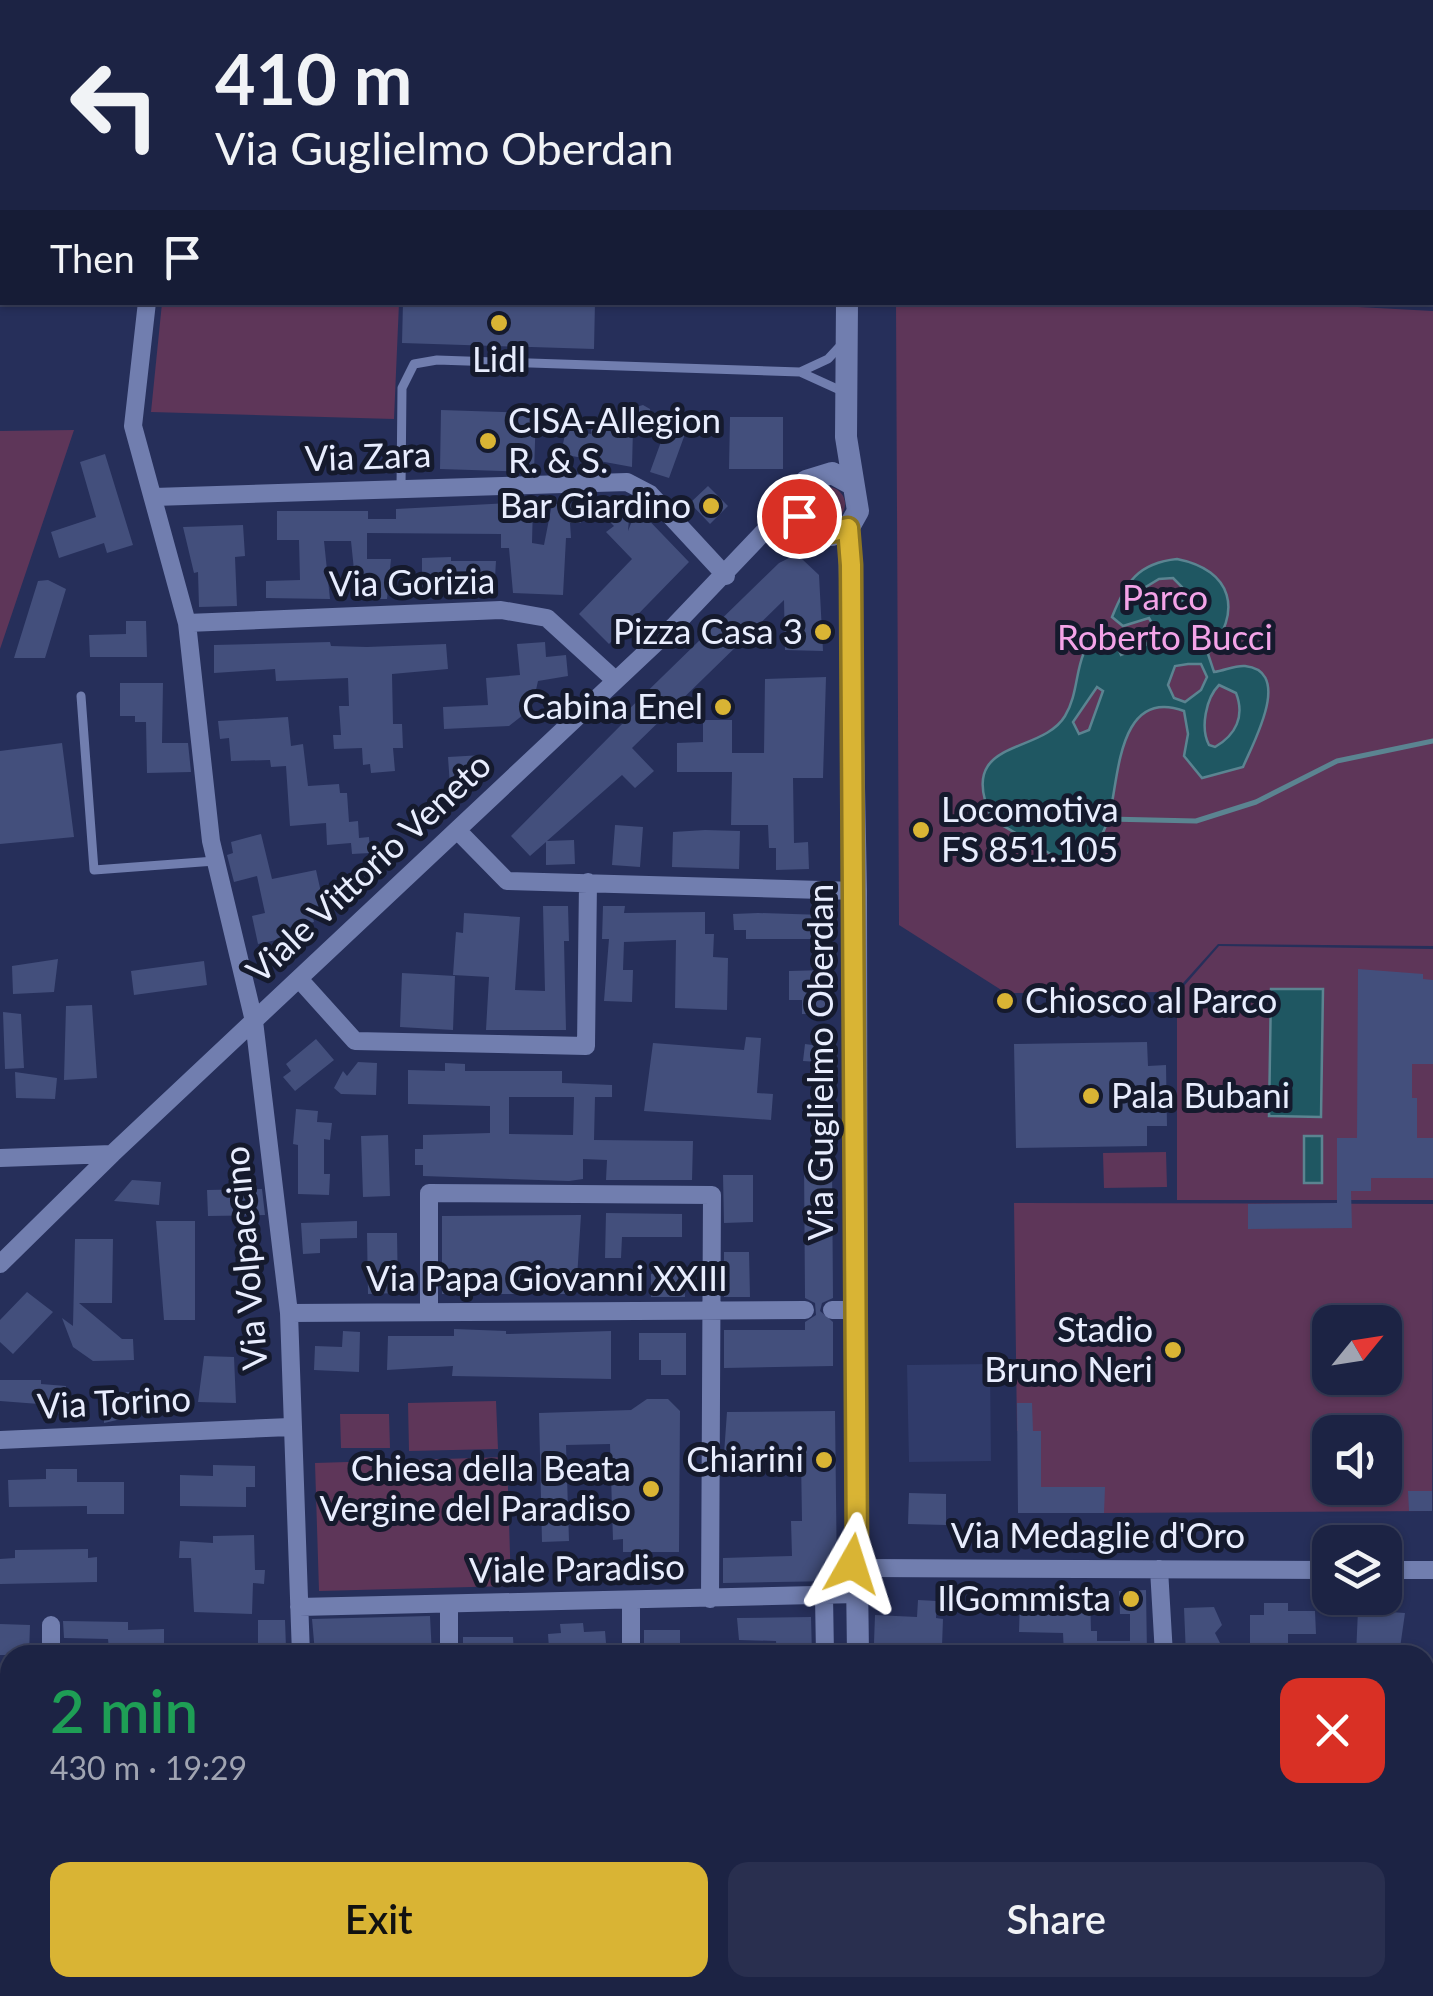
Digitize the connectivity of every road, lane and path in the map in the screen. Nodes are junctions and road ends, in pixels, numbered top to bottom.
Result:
1 (148, 305) edge
2 (847, 305) edge
3 (846, 340) junction
4 (800, 372) junction
5 (845, 392) junction
6 (842, 478) junction
7 (401, 488) junction
8 (154, 497) junction
9 (798, 497) junction
10 (781, 517) junction
11 (804, 524) junction
12 (840, 531) junction
13 (726, 576) junction
14 (187, 623) junction
15 (616, 680) junction
16 (81, 696) dead end
17 (457, 830) junction
18 (215, 861) junction
19 (588, 882) junction
20 (856, 892) junction
21 (300, 980) junction
22 (254, 1021) junction
23 (112, 1154) junction
24 (74, 1155) junction
25 (0, 1158) edge
26 (88, 1177) junction
27 (0, 1264) edge
28 (805, 1310) dead end
29 (429, 1311) junction
30 (711, 1311) junction
31 (290, 1313) junction
32 (290, 1427) junction
33 (0, 1440) edge
34 (1160, 1569) junction
35 (1312, 1570) edge
36 (1402, 1570) edge
37 (1433, 1570) edge
38 (859, 1575) junction
39 (824, 1596) junction
40 (710, 1599) junction
41 (631, 1600) junction
42 (448, 1604) junction
43 (299, 1607) junction
44 (52, 1625) dead end
45 (51, 1645) edge
46 (301, 1645) edge
47 (448, 1645) edge
48 (631, 1645) edge
49 (825, 1645) edge
50 (858, 1645) edge
51 (1164, 1645) edge

1 - 8 street, Via Volpaccino
2 - 3 main road, Via Guglielmo Oberdan
3 - 4 lane
3 - 5 main road, Via Guglielmo Oberdan
4 - 5 lane
4 - 7 lane
5 - 6 main road, Via Guglielmo Oberdan
6 - 9 main road
6 - 12 main road, Via Guglielmo Oberdan
7 - 8 street, Via Zara
7 - 13 street, Via Zara
8 - 14 street, Via Volpaccino
9 - 10 street, Viale Vittorio Veneto
9 - 11 main road
10 - 11 street
10 - 13 street, Viale Vittorio Veneto
11 - 12 main road
12 - 20 main road, Via Guglielmo Oberdan
13 - 15 street, Viale Vittorio Veneto
14 - 15 street, Via Gorizia
14 - 18 street, Via Volpaccino
15 - 17 street, Viale Vittorio Veneto
16 - 18 lane
17 - 19 street
17 - 21 street, Viale Vittorio Veneto
18 - 22 street, Via Volpaccino
19 - 20 street
19 - 21 street
20 - 38 main road, Via Guglielmo Oberdan
21 - 22 street, Viale Vittorio Veneto
22 - 23 street, Viale Vittorio Veneto
22 - 31 street, Via Volpaccino
23 - 24 street
23 - 26 street, Viale Vittorio Veneto
24 - 25 street
24 - 26 street
26 - 27 street, Viale Vittorio Veneto
28 - 30 street, Via Papa Giovanni XXIII
29 - 30 street, Via Papa Giovanni XXIII
29 - 30 street
29 - 31 street, Via Papa Giovanni XXIII
30 - 40 street
31 - 32 street, Via Volpaccino
32 - 33 street, Via Torino
32 - 43 street, Via Volpaccino
34 - 35 street, Via Medaglie d'Oro
34 - 38 street, Via Medaglie d'Oro
34 - 51 street
36 - 37 street
38 - 39 street, Viale Paradiso
38 - 50 main road, Via Guglielmo Oberdan
39 - 40 street, Viale Paradiso
39 - 49 street
40 - 41 street, Viale Paradiso
41 - 42 street, Viale Paradiso
41 - 48 street
42 - 43 street, Viale Paradiso
42 - 47 street
43 - 46 street, Via Volpaccino
44 - 45 street

